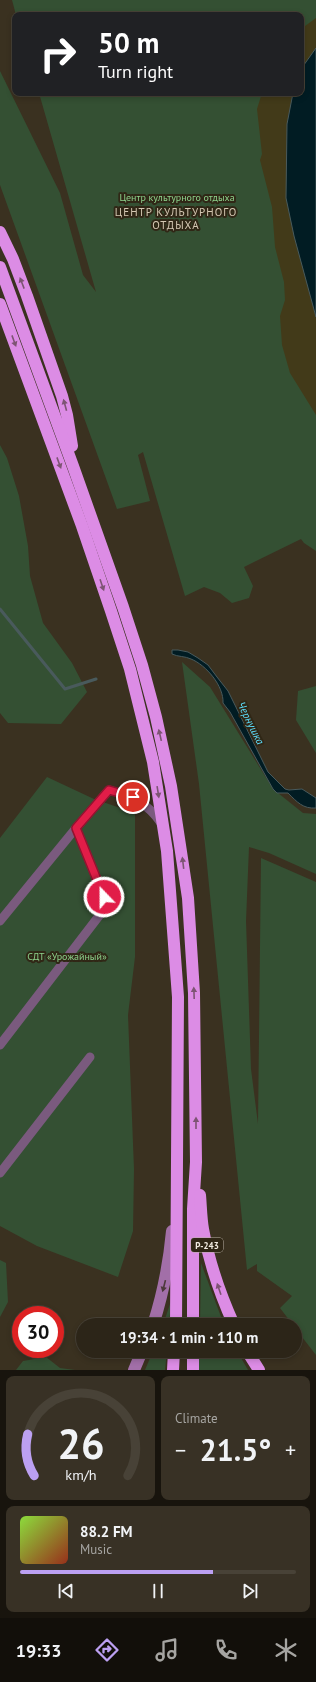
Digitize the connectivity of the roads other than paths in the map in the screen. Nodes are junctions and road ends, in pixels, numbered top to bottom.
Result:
1 (0, 232) edge
2 (0, 267) edge
3 (0, 304) edge
4 (80, 485) junction
5 (163, 826) junction
6 (76, 828) junction
7 (0, 921) edge
8 (0, 1045) edge
9 (90, 1058) dead end
10 (196, 1162) junction
11 (177, 1164) junction
12 (0, 1173) edge
13 (155, 1318) edge
14 (176, 1318) edge
15 (193, 1318) edge
16 (231, 1318) edge
17 (139, 1358) edge
18 (174, 1358) edge
19 (193, 1358) edge
20 (251, 1358) edge
21 (134, 1370) edge
22 (173, 1370) edge
23 (193, 1370) edge
24 (259, 1370) edge

4 -> 1 highway
2 - 4 highway
3 -> 5 highway
10 -> 4 highway
5 - 6 street
5 - 11 highway
6 - 7 street
6 - 8 street
9 - 12 street
10 - 15 highway, Р-243
16 -> 10 highway, Р-243
11 -> 13 main road
11 - 14 highway, Р-243
17 - 21 main road
18 - 22 highway
19 - 23 highway
20 - 24 highway

